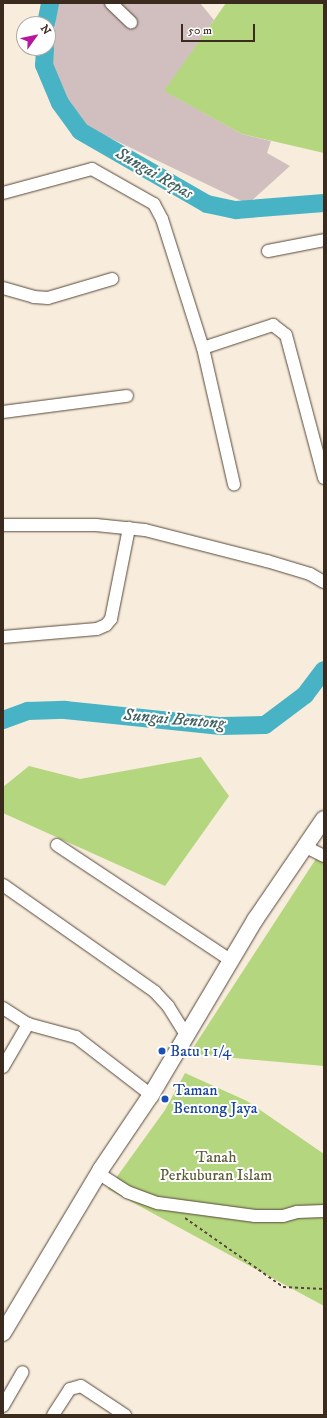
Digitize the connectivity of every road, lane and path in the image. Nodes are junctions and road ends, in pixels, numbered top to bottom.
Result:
1 (111, 3) edge
2 (131, 22) dead end
3 (3, 193) edge
4 (324, 240) edge
5 (268, 251) dead end
6 (112, 279) dead end
7 (3, 288) edge
8 (203, 348) junction
9 (127, 396) dead end
10 (3, 412) edge
11 (324, 478) edge
12 (234, 485) dead end
13 (3, 525) edge
14 (129, 528) junction
15 (324, 582) edge
16 (3, 637) edge
17 (324, 819) edge
18 (57, 845) dead end
19 (304, 846) junction
20 (324, 856) edge
21 (3, 884) edge
22 (230, 960) junction
23 (3, 1008) edge
24 (28, 1024) junction
25 (186, 1037) junction
26 (3, 1067) edge
27 (151, 1095) junction
28 (98, 1173) junction
29 (324, 1211) edge
30 (179, 1215) dead end
31 (324, 1289) edge
32 (3, 1333) edge
33 (23, 1372) dead end
34 (3, 1406) edge
35 (111, 1411) edge
36 (53, 1415) edge
37 (125, 1415) edge

1 - 2 street
3 - 8 street
4 - 5 street
6 - 7 street
8 - 11 street
8 - 12 street
9 - 10 street
13 - 14 street
14 - 15 street
14 - 16 street
17 - 19 main road
18 - 22 street
19 - 20 street
19 - 22 main road
21 - 25 street
22 - 25 main road
23 - 24 street
24 - 26 street
24 - 27 street
25 - 27 main road
27 - 28 main road
28 - 29 street
28 - 32 main road
30 - 31 path
33 - 34 street
35 - 36 street
35 - 37 street

